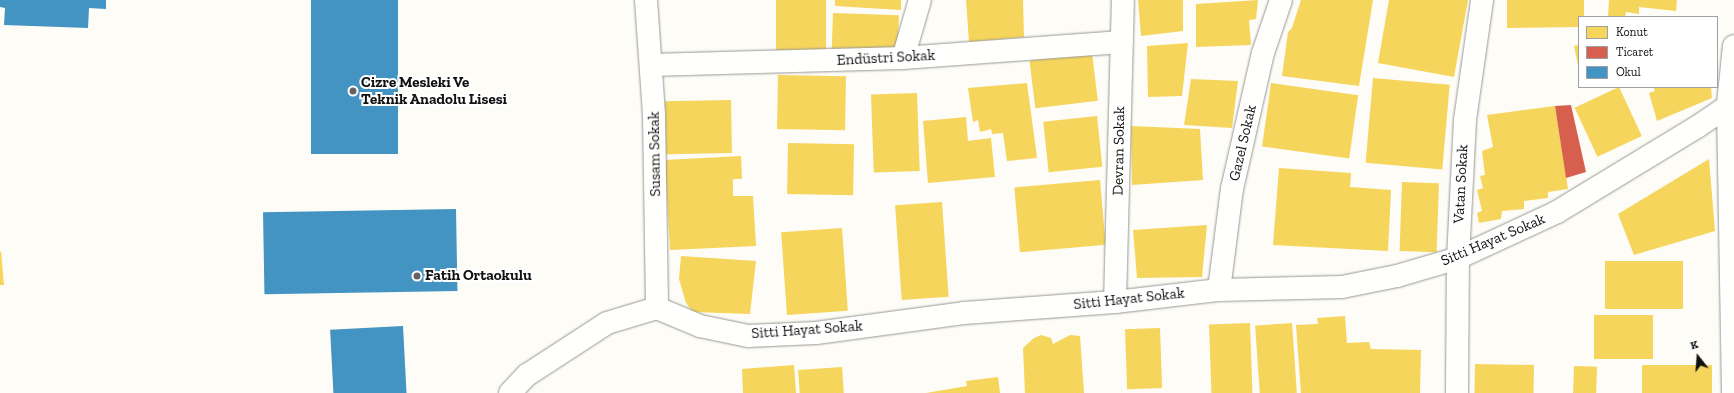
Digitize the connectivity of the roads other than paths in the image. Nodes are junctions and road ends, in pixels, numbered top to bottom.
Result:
1 (646, 0) edge
2 (920, 0) edge
3 (1123, 0) edge
4 (1282, 0) edge
5 (1482, 0) edge
6 (1121, 42) junction
7 (1734, 46) edge
8 (903, 58) junction
9 (651, 65) junction
10 (1731, 103) edge
11 (1458, 258) junction
12 (1219, 290) junction
13 (1115, 302) junction
14 (657, 308) junction
15 (510, 393) edge
16 (1457, 393) edge
17 (1733, 393) edge

1 - 9 street, Susam Sokak
2 - 8 street
3 - 6 street, Devran Sokak
4 - 12 street, Gazel Sokak
5 - 11 street, Vatan Sokak
6 - 8 street, Endüstri Sokak
6 - 13 street, Devran Sokak
7 - 10 street
8 - 9 street, Endüstri Sokak
9 - 14 street, Susam Sokak
10 - 11 street, Sitti Hayat Sokak
10 - 17 street
11 - 12 street, Sitti Hayat Sokak
11 - 16 street, Vatan Sokak
12 - 13 street, Sitti Hayat Sokak
13 - 14 street, Sitti Hayat Sokak
14 - 15 street

